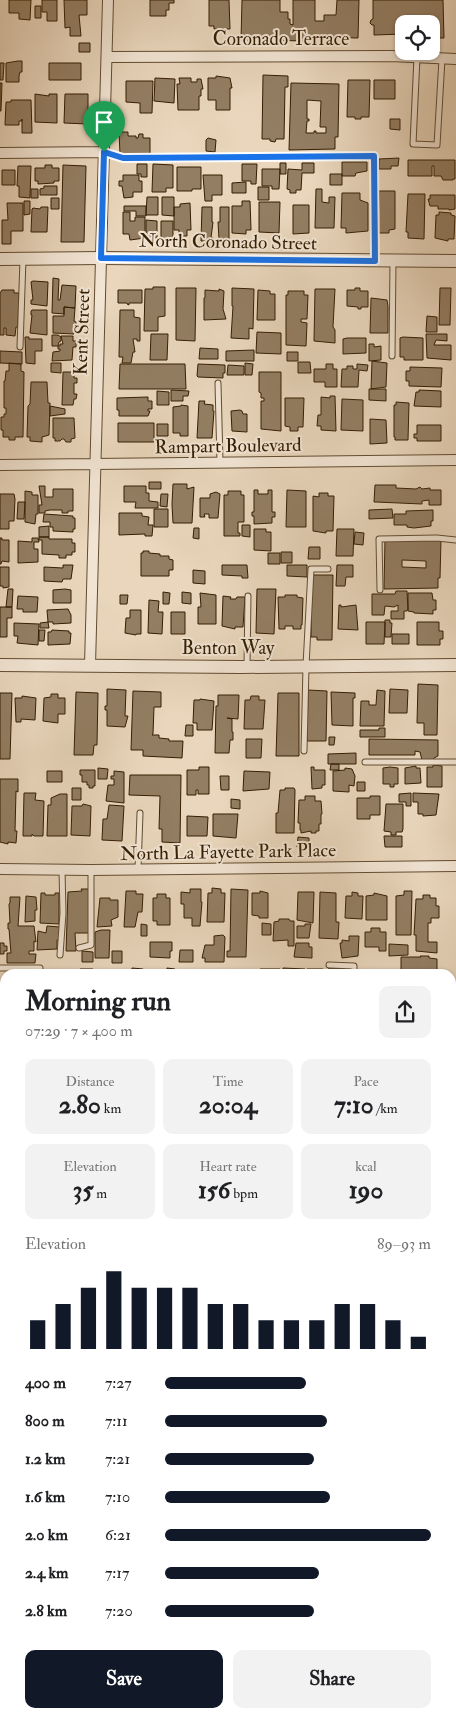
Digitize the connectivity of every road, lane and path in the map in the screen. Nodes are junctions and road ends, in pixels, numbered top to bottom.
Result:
1 (108, 0) edge
2 (107, 56) junction
3 (395, 57) edge
4 (442, 58) joint
5 (456, 59) edge
6 (416, 60) edge
7 (104, 152) junction
8 (0, 153) edge
9 (101, 258) junction
10 (0, 259) edge
11 (23, 259) junction
12 (375, 261) junction
13 (393, 261) junction
14 (456, 261) edge
15 (20, 348) dead end
16 (392, 356) dead end
17 (218, 383) dead end
18 (456, 460) edge
19 (220, 462) junction
20 (95, 464) junction
21 (0, 465) edge
22 (456, 540) edge
23 (328, 569) dead end
24 (380, 590) dead end
25 (248, 596) dead end
26 (0, 665) edge
27 (90, 665) junction
28 (456, 665) edge
29 (246, 666) junction
30 (306, 666) junction
31 (304, 751) dead end
32 (365, 762) dead end
33 (456, 762) edge
34 (140, 812) dead end
35 (456, 866) edge
36 (0, 869) edge
37 (62, 869) junction
38 (138, 869) junction
39 (91, 870) junction
40 (79, 948) dead end
41 (60, 955) dead end
42 (329, 965) dead end
43 (0, 968) edge
44 (40, 968) dead end
45 (354, 969) edge

1 - 2 street, Kent Street
2 - 3 street, Coronado Terrace
2 - 7 street, Kent Street
4 - 5 street, Coronado Terrace
4 - 6 lane
7 - 8 street
7 - 9 street, Kent Street
7 - 12 lane
9 - 11 street, North Coronado Street
9 - 12 street, North Coronado Street
9 - 20 street, Kent Street
10 - 11 street, North Coronado Street
11 - 15 lane
12 - 13 street, North Coronado Street
13 - 14 street, North Coronado Street
13 - 16 lane
17 - 19 lane
18 - 19 street, Rampart Boulevard
19 - 20 street, Rampart Boulevard
20 - 21 street, Rampart Boulevard
20 - 27 street, Kent Street
22 - 24 lane
23 - 30 lane
25 - 29 lane
26 - 27 street, Benton Way
27 - 29 street, Benton Way
28 - 30 street, Benton Way
29 - 30 street, Benton Way
30 - 31 lane
32 - 33 lane
34 - 38 lane
35 - 38 street, North La Fayette Park Place
36 - 37 street, North La Fayette Park Place
37 - 39 street, North La Fayette Park Place
37 - 41 lane
38 - 39 street, North La Fayette Park Place
39 - 40 lane
42 - 45 lane
43 - 44 lane

